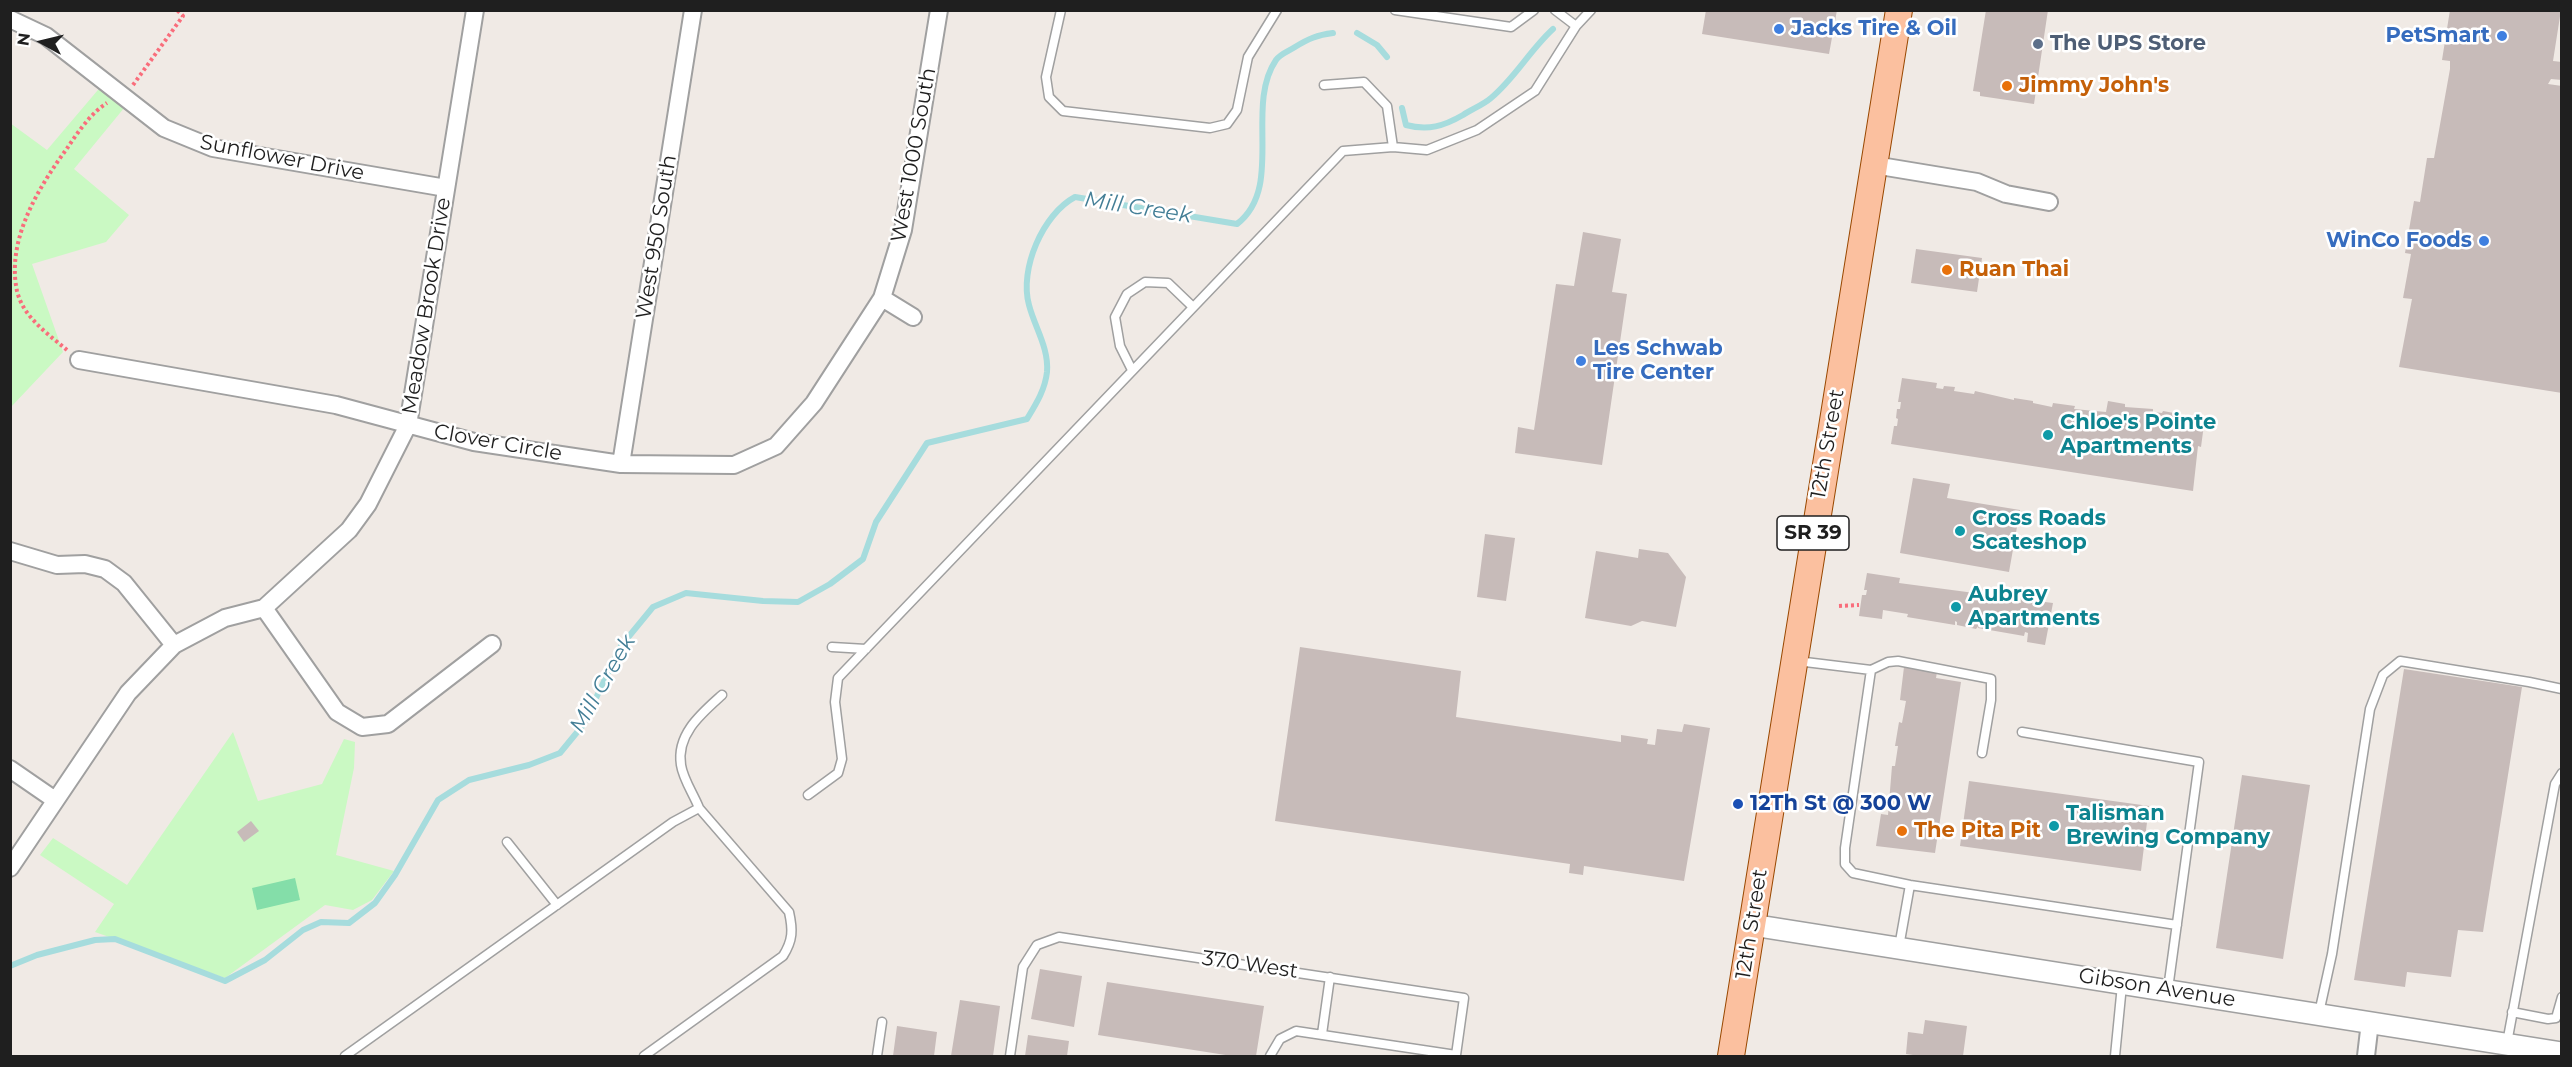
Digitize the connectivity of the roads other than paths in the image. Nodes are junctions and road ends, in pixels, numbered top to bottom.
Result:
1 (475, 10) edge
2 (693, 10) edge
3 (939, 10) edge
4 (1061, 10) edge
5 (1277, 10) edge
6 (1395, 10) edge
7 (1534, 10) edge
8 (1555, 10) edge
9 (1591, 10) edge
10 (1899, 10) edge
11 (10, 19) edge
12 (1576, 26) junction
13 (1324, 85) dead end
14 (1393, 147) junction
15 (1874, 165) junction
16 (446, 188) junction
17 (2049, 202) dead end
18 (882, 298) junction
19 (1193, 307) junction
20 (913, 317) dead end
21 (79, 360) road end
22 (1132, 370) junction
23 (408, 425) junction
24 (776, 446) joint
25 (621, 464) junction
26 (10, 551) edge
27 (264, 608) junction
28 (492, 644) dead end
29 (174, 645) junction
30 (832, 647) dead end
31 (866, 649) junction
32 (1794, 661) junction
33 (1871, 670) junction
34 (2562, 689) edge
35 (722, 695) dead end
36 (2022, 732) dead end
37 (1982, 753) dead end
38 (10, 769) edge
39 (2562, 773) edge
40 (808, 795) dead end
41 (55, 800) junction
42 (699, 808) junction
43 (507, 842) dead end
44 (10, 868) edge
45 (1910, 885) junction
46 (557, 905) junction
47 (1752, 925) junction
48 (2177, 925) junction
49 (1899, 947) junction
50 (1330, 977) junction
51 (2123, 982) junction
52 (2168, 989) junction
53 (2562, 997) edge
54 (2512, 1012) junction
55 (2319, 1014) junction
56 (882, 1022) dead end
57 (2370, 1022) junction
58 (1322, 1034) junction
59 (2507, 1044) junction
60 (2562, 1053) edge
61 (345, 1056) edge
62 (644, 1056) edge
63 (877, 1056) edge
64 (1010, 1056) edge
65 (1270, 1056) edge
66 (1731, 1056) edge
67 (2115, 1056) edge
68 (2366, 1056) edge

1 - 16 street, Meadow Brook Drive
2 - 25 street, West 950 South
3 - 18 street, West 1000 South
4 - 5 lane
6 - 7 lane
8 - 12 lane
9 - 12 lane
10 - 15 main road, 12th Street / SR 39
11 - 16 street, Sunflower Drive
12 - 14 lane
13 - 14 lane
14 - 19 lane
15 - 17 street
15 - 32 main road, 12th Street / SR 39
16 - 23 street, Meadow Brook Drive
18 - 20 street
18 - 24 street, West 1000 South
19 - 22 lane
19 - 22 lane
21 - 23 street, Clover Circle
22 - 31 lane
23 - 25 street, Clover Circle
23 - 27 street, Meadow Brook Drive
24 - 25 street, Clover Circle
26 - 29 street
27 - 28 street
27 - 29 street, Meadow Brook Drive
29 - 41 street, Meadow Brook Drive
30 - 31 lane
31 - 40 lane
32 - 33 lane
32 - 47 main road, 12th Street / SR 39
33 - 37 lane
33 - 45 lane
34 - 55 lane
35 - 42 lane
36 - 48 lane
38 - 41 street
39 - 54 lane
41 - 44 street, Meadow Brook Drive
42 - 46 lane
42 - 62 lane
43 - 46 lane
45 - 48 lane
45 - 49 lane
46 - 61 lane
47 - 49 street, Gibson Avenue
47 - 66 main road, 12th Street / SR 39
48 - 52 lane
49 - 51 street, Gibson Avenue
50 - 58 lane
50 - 58 lane, 370 West
50 - 64 lane, 370 West
51 - 52 street, Gibson Avenue
51 - 67 lane
52 - 55 street, Gibson Avenue
53 - 54 lane
54 - 59 lane
55 - 57 street, Gibson Avenue
56 - 63 lane
57 - 59 street, Gibson Avenue
57 - 68 street
58 - 65 lane
59 - 60 street, Gibson Avenue

